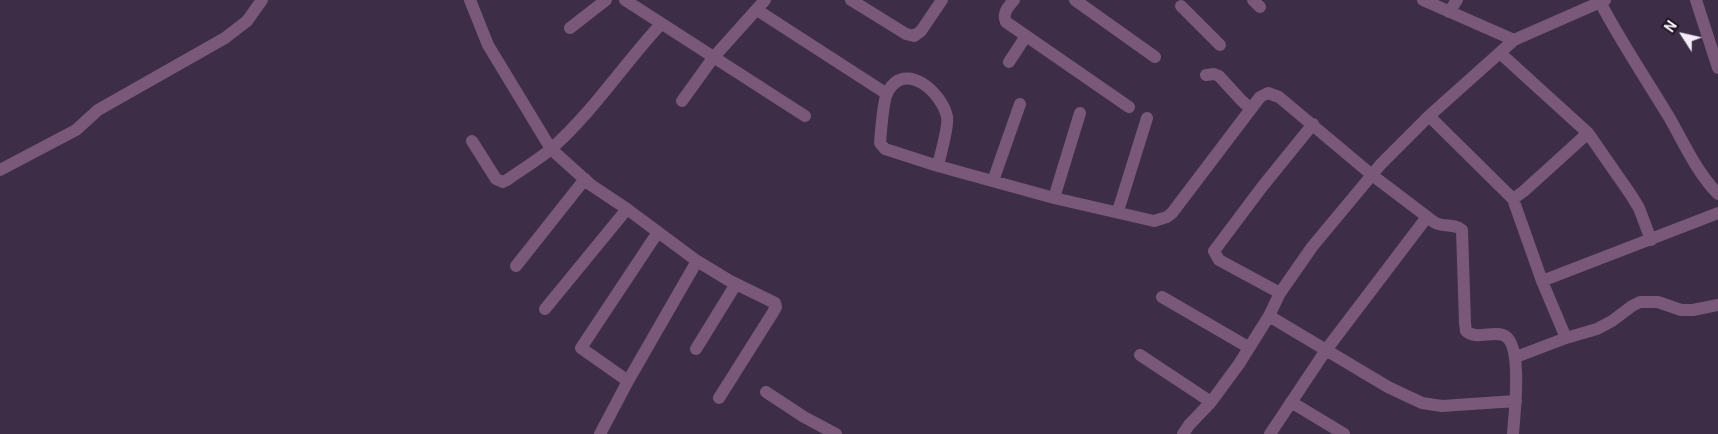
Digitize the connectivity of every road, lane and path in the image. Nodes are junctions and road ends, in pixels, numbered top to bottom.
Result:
1 (262, 0) edge
2 (470, 0) edge
3 (606, 0) edge
4 (625, 0) edge
5 (852, 0) edge
6 (942, 0) edge
7 (1014, 0) edge
8 (1074, 0) edge
9 (1423, 0) edge
10 (1457, 0) edge
11 (1696, 0) edge
12 (1603, 1) edge
13 (761, 5) edge
14 (1180, 6) edge
15 (1449, 12) junction
16 (661, 24) junction
17 (570, 28) dead end
18 (1026, 36) junction
19 (1514, 40) junction
20 (1220, 45) dead end
21 (1500, 53) junction
22 (1156, 56) dead end
23 (713, 58) junction
24 (1009, 62) dead end
25 (1718, 68) edge
26 (1206, 75) dead end
27 (887, 94) junction
28 (682, 101) dead end
29 (1020, 104) dead end
30 (1129, 106) dead end
31 (1250, 108) junction
32 (1080, 114) dead end
33 (805, 116) dead end
34 (1430, 116) junction
35 (1147, 118) dead end
36 (1313, 124) junction
37 (1588, 134) junction
38 (472, 141) dead end
39 (551, 149) junction
40 (938, 166) junction
41 (0, 170) edge
42 (1372, 175) junction
43 (584, 179) junction
44 (993, 181) junction
45 (1718, 194) edge
46 (1054, 198) junction
47 (1513, 199) junction
48 (627, 209) junction
49 (1118, 212) junction
50 (1718, 213) edge
51 (1427, 217) junction
52 (658, 232) junction
53 (1651, 240) junction
54 (697, 261) junction
55 (516, 266) dead end
56 (1542, 280) junction
57 (736, 284) junction
58 (1280, 293) junction
59 (1162, 297) dead end
60 (1718, 305) edge
61 (545, 309) dead end
62 (1269, 316) junction
63 (1566, 338) junction
64 (1248, 347) junction
65 (696, 349) dead end
66 (1326, 350) junction
67 (1140, 355) dead end
68 (1516, 357) junction
69 (628, 381) junction
70 (766, 392) dead end
71 (719, 398) dead end
72 (1516, 401) junction
73 (1212, 402) junction
74 (1291, 402) junction
75 (1186, 433) edge
76 (600, 434) edge
77 (836, 434) edge
78 (1270, 434) edge
79 (1344, 434) edge
80 (1513, 434) edge

1 - 41 street
2 - 39 street
3 - 17 street
4 - 16 street
5 - 6 street
7 - 18 street
8 - 22 street
9 - 15 street
10 - 15 street
11 - 25 street
12 - 19 street
12 - 45 street
13 - 23 street
13 - 27 street
14 - 20 street
15 - 19 street
16 - 23 street
16 - 39 street
18 - 24 street
18 - 30 street
19 - 21 street
21 - 34 street
21 - 37 street
23 - 28 street
23 - 33 street
26 - 31 street
27 - 40 street
27 - 40 street
29 - 44 street
31 - 36 street
31 - 49 street
32 - 46 street
34 - 42 street
34 - 47 street
35 - 49 street
36 - 42 street
36 - 58 street
37 - 47 street
37 - 53 street
38 - 39 street
39 - 43 street
40 - 44 street
42 - 51 street
42 - 58 street
43 - 48 street
43 - 55 street
44 - 46 street
46 - 49 street
47 - 56 street
48 - 52 street
48 - 61 street
50 - 53 street
51 - 66 street
51 - 68 street
52 - 54 street
52 - 69 street
53 - 56 street
54 - 57 street
54 - 69 street
56 - 63 street
57 - 65 street
57 - 71 street
58 - 62 street
59 - 64 street
60 - 63 street
62 - 64 street
62 - 66 street
63 - 68 street
64 - 73 street
66 - 72 street
66 - 74 street
67 - 73 street
68 - 72 street
69 - 76 street
70 - 77 street
72 - 80 street
73 - 75 street
74 - 78 street
74 - 79 street

